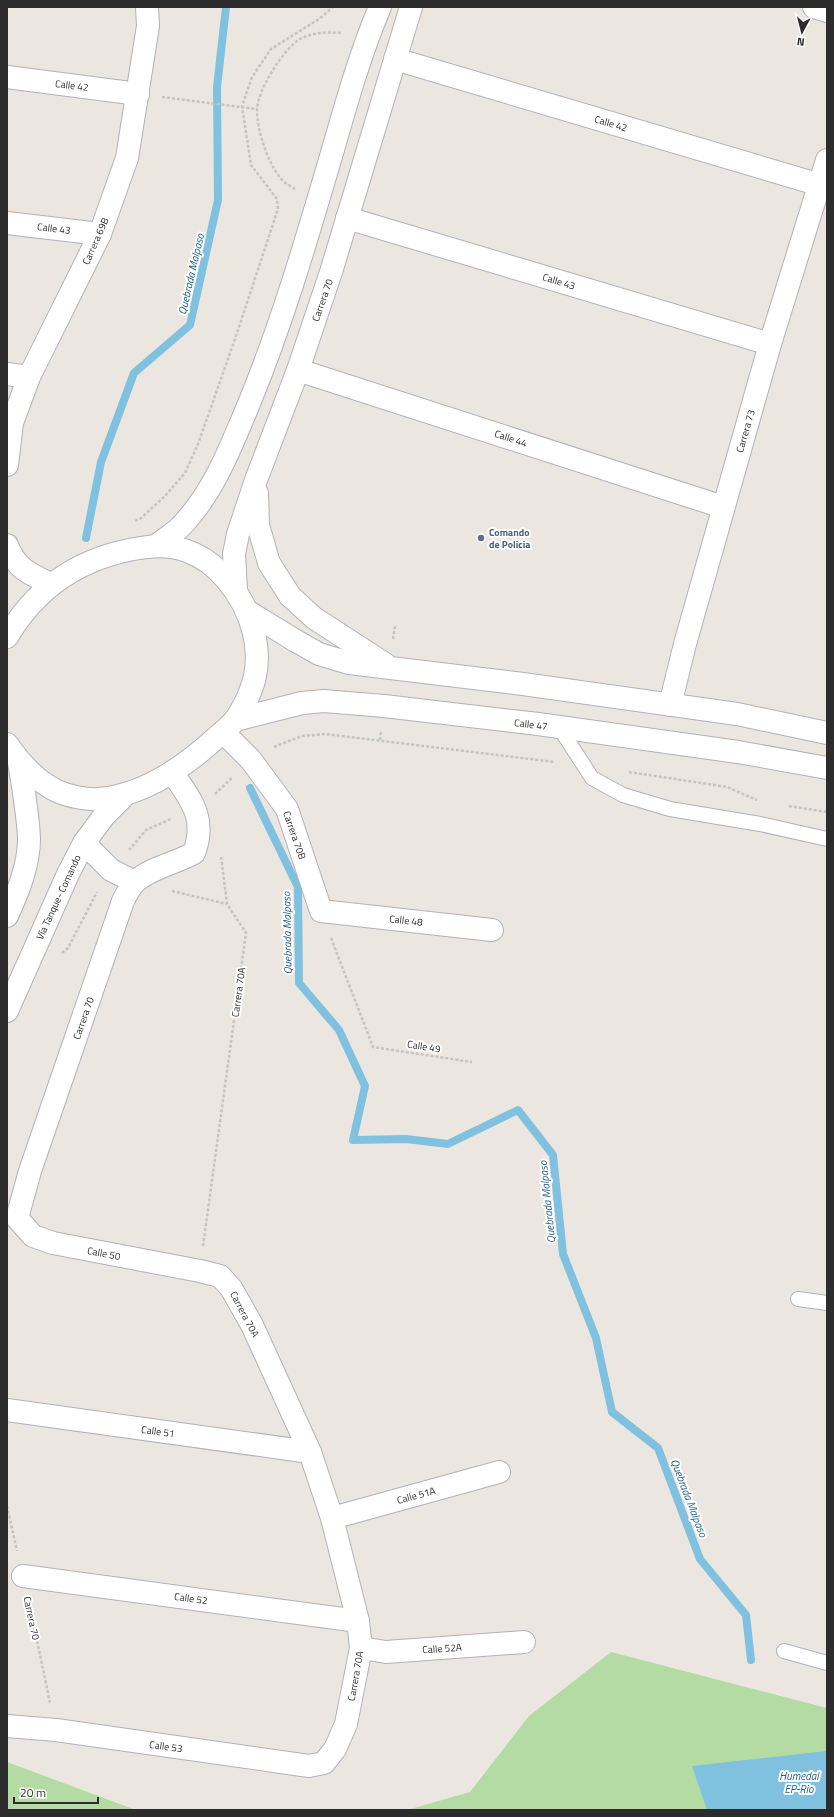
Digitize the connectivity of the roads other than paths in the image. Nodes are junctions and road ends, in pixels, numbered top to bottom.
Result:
1 (147, 7) edge
2 (380, 7) edge
3 (411, 7) edge
4 (395, 59) junction
5 (7, 77) edge
6 (148, 95) junction
7 (827, 160) edge
8 (823, 186) edge
9 (347, 218) junction
10 (7, 223) edge
11 (100, 234) junction
12 (770, 344) junction
13 (298, 370) junction
14 (7, 374) edge
15 (29, 377) junction
16 (7, 465) edge
17 (256, 480) junction
18 (723, 507) junction
19 (7, 545) edge
20 (157, 545) junction
21 (236, 590) junction
22 (44, 591) junction
23 (7, 610) edge
24 (247, 611) junction
25 (7, 637) edge
26 (389, 667) junction
27 (670, 705) junction
28 (229, 726) junction
29 (559, 727) junction
30 (823, 730) edge
31 (7, 744) edge
32 (19, 762) junction
33 (827, 768) edge
34 (172, 772) junction
35 (126, 794) junction
36 (827, 839) edge
37 (84, 843) junction
38 (135, 882) junction
39 (321, 911) joint
40 (7, 916) edge
41 (492, 930) dead end
42 (7, 1011) edge
43 (17, 1218) joint
44 (200, 1271) joint
45 (798, 1298) dead end
46 (827, 1303) edge
47 (7, 1410) edge
48 (310, 1452) junction
49 (499, 1472) dead end
50 (332, 1518) junction
51 (23, 1576) road end
52 (358, 1620) junction
53 (524, 1642) dead end
54 (361, 1648) junction
55 (784, 1651) dead end
56 (827, 1663) edge
57 (7, 1726) edge
58 (324, 1763) joint

1 - 6 street, Carrera 69B
2 - 20 street
3 - 4 street, Carrera 70
4 - 8 street, Calle 42
4 - 9 street, Carrera 70
5 - 6 street, Calle 42
6 - 11 street, Carrera 69B
7 - 8 street, Carrera 73
8 - 12 street, Carrera 73
9 - 12 street, Calle 43
9 - 13 street, Carrera 70
10 - 11 street, Calle 43
11 - 15 street, Carrera 69B
12 - 18 street, Carrera 73
13 - 17 street, Carrera 70
13 - 18 street, Calle 44
14 - 15 street
15 - 16 street, Carrera 69B
17 - 21 street, Carrera 70
17 - 26 street
18 - 27 street, Carrera 73
19 - 22 street
20 - 21 street
20 - 22 street
21 - 24 street
22 - 23 street
22 - 25 street
24 - 26 street
24 - 28 street
26 - 27 street
27 - 30 street
28 - 29 street, Calle 47
28 - 34 street
28 - 39 street, Carrera 70B
29 - 33 street, Calle 47
29 - 36 lane
31 - 32 street
32 - 35 street
32 - 40 street
34 - 35 street
34 - 38 street
35 - 37 street, Vía Tanque- Comando
37 - 38 street
37 - 42 street, Vía Tanque- Comando
38 - 43 street, Carrera 70
39 - 41 street, Calle 48
43 - 44 street, Calle 50
44 - 48 street, Carrera 70A
45 - 46 lane
47 - 48 street, Calle 51
48 - 50 street, Carrera 70A
49 - 50 street, Calle 51A
50 - 52 street, Carrera 70A
51 - 52 street, Calle 52
52 - 54 street, Carrera 70A
53 - 54 street, Calle 52A
54 - 58 street, Carrera 70A
55 - 56 lane
57 - 58 street, Calle 53

